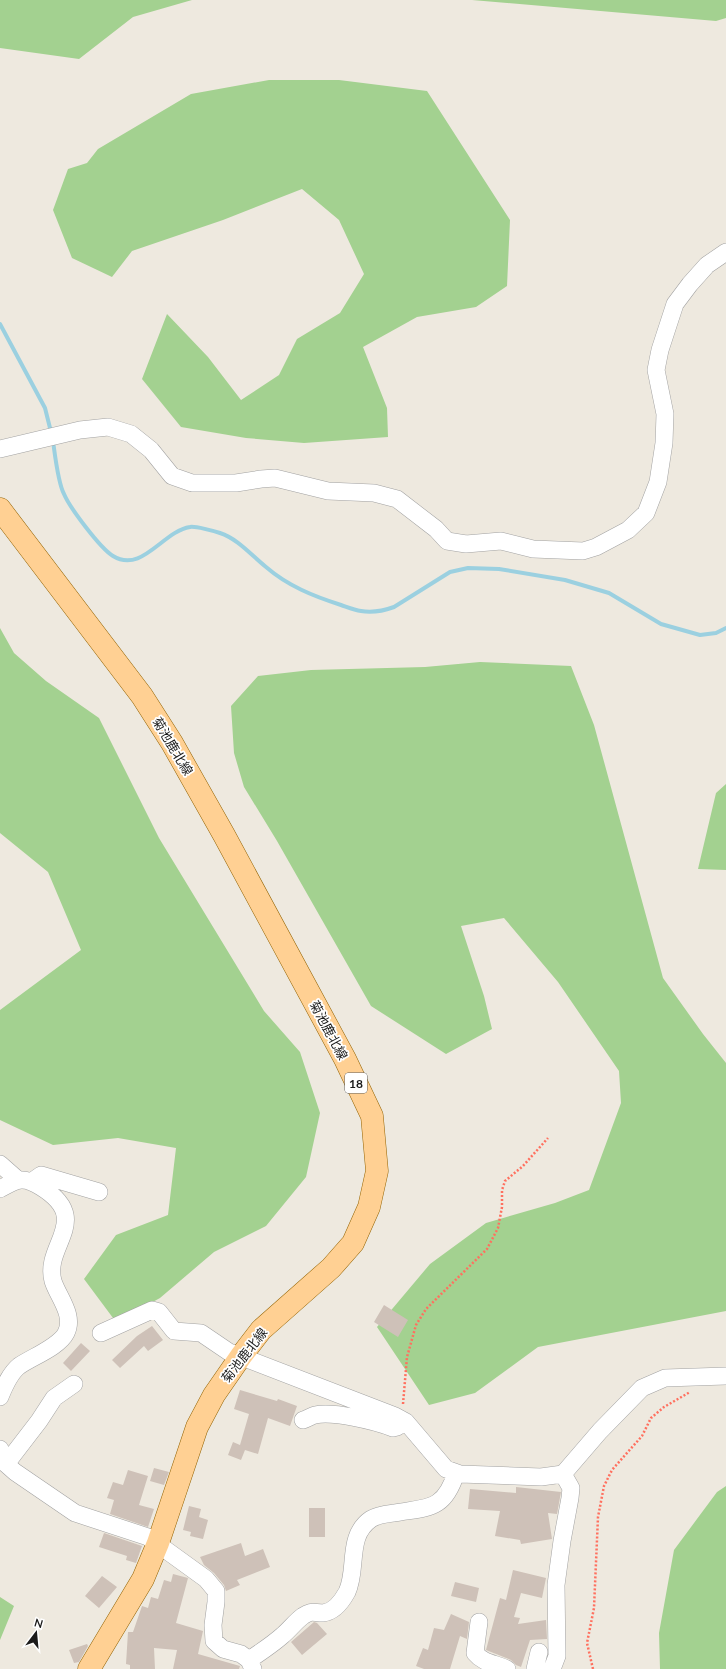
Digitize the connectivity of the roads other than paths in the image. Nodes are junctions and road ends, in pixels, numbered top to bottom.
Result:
1 (726, 252) edge
2 (0, 449) edge
3 (0, 509) edge
4 (0, 1164) edge
5 (24, 1180) junction
6 (0, 1188) edge
7 (98, 1192) dead end
8 (101, 1333) dead end
9 (241, 1356) junction
10 (726, 1376) edge
11 (74, 1384) dead end
12 (0, 1397) edge
13 (400, 1419) junction
14 (303, 1420) dead end
15 (3, 1456) edge
16 (456, 1473) junction
17 (563, 1474) junction
18 (158, 1543) junction
19 (479, 1622) dead end
20 (539, 1652) dead end
21 (251, 1665) edge
22 (89, 1669) edge
23 (507, 1669) edge
24 (536, 1669) edge
25 (552, 1669) edge

1 - 2 street
3 - 9 main road, 菊池鹿北線 / 18
4 - 5 street
5 - 6 street
5 - 7 street
5 - 12 street
8 - 9 street
9 - 13 street
9 - 18 main road, 菊池鹿北線 / 18
10 - 17 street
11 - 15 street
13 - 14 street
13 - 16 street
15 - 18 street
16 - 17 street
16 - 21 street
17 - 25 street
18 - 21 street
18 - 22 main road, 菊池鹿北線 / 18
19 - 23 street
20 - 24 street

